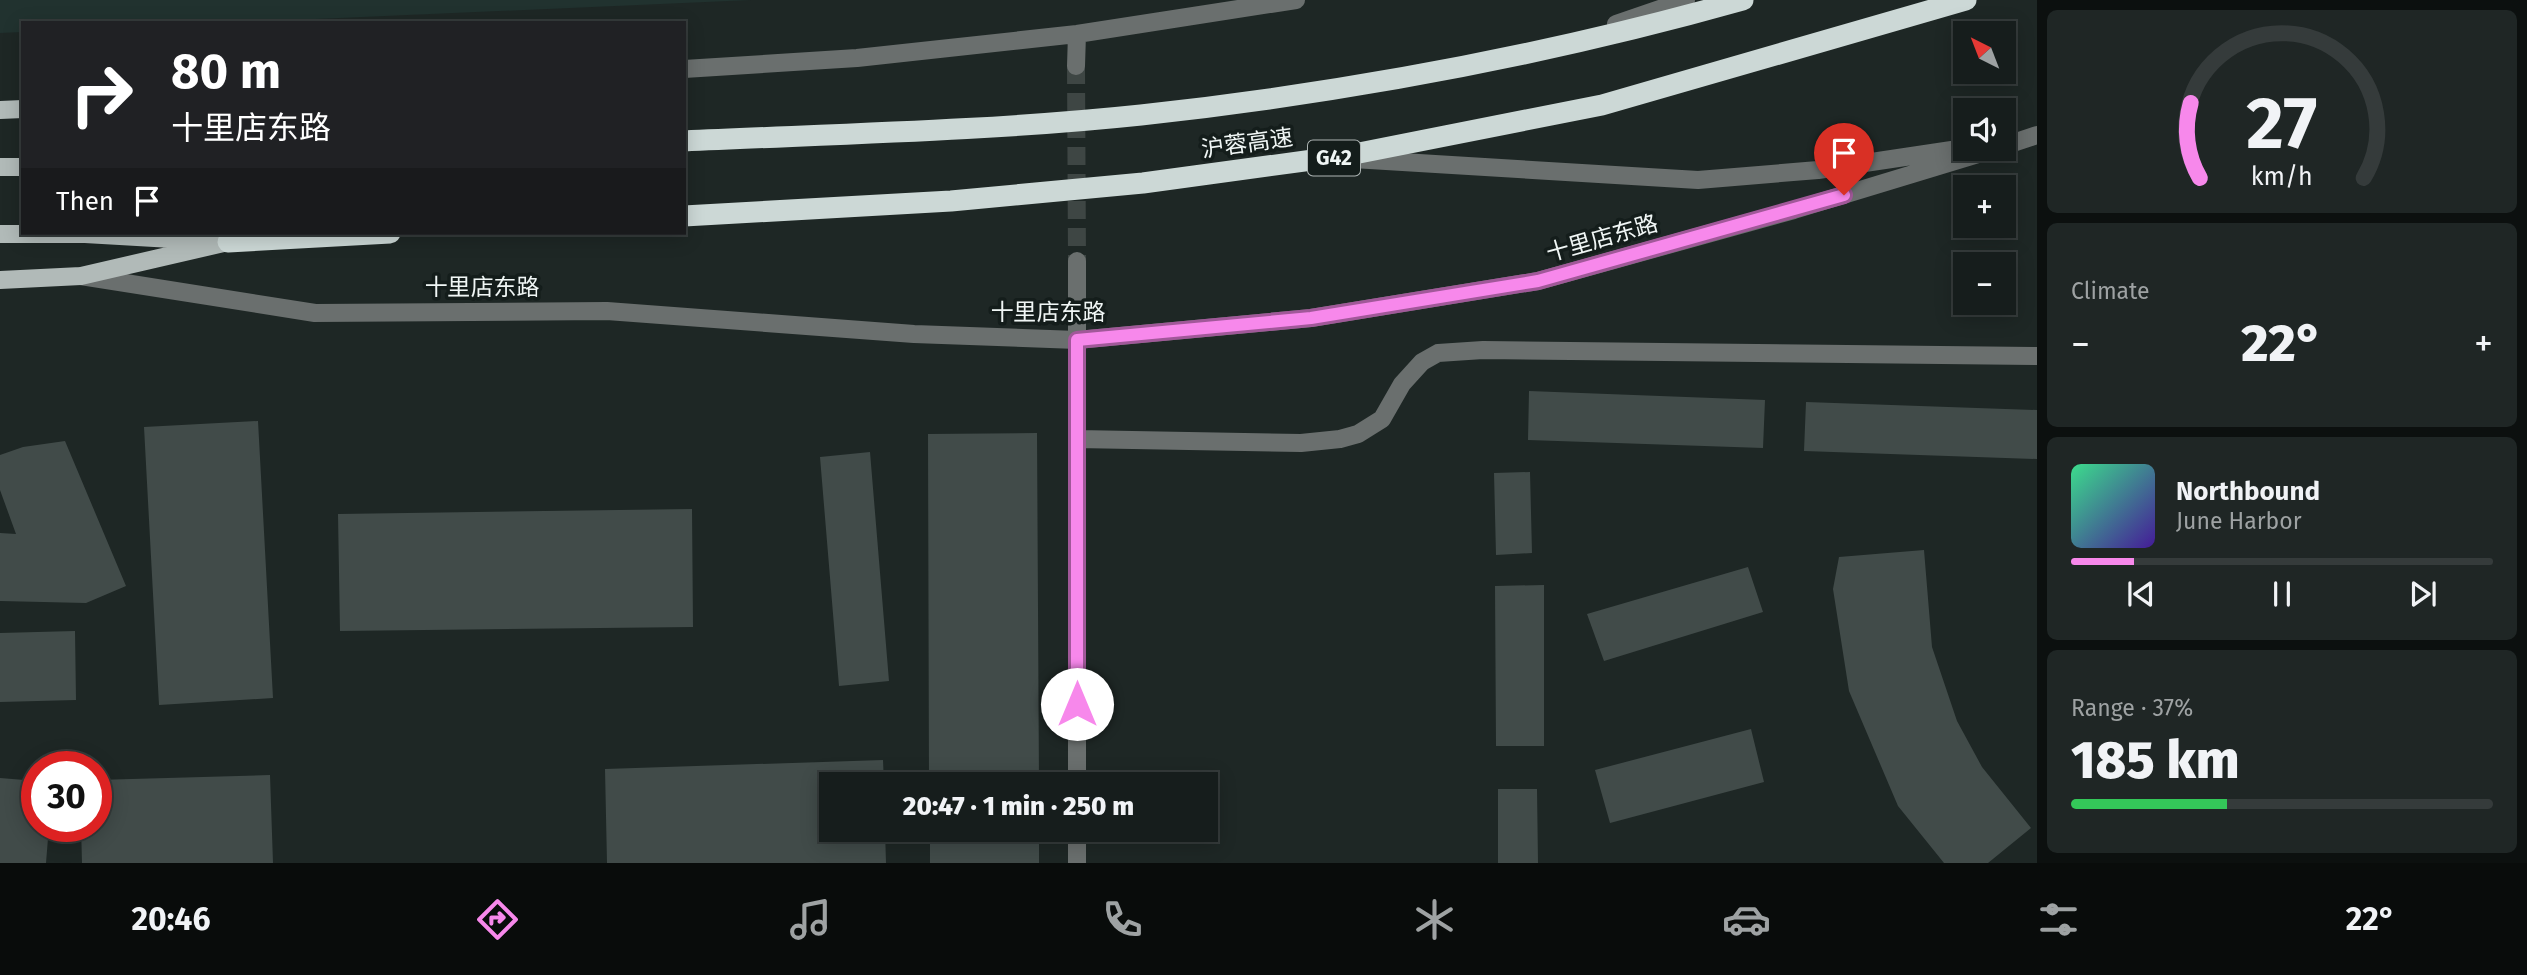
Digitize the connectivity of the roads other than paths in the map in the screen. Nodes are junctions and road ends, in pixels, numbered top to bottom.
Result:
1 (1296, 0) edge
2 (1686, 0) edge
3 (1743, 0) edge
4 (1966, 0) edge
5 (1077, 34) junction
6 (1547, 48) junction
7 (1076, 66) tunnel mouth
8 (686, 69) edge
9 (21, 109) edge
10 (0, 110) edge
11 (686, 141) edge
12 (1953, 150) edge
13 (1332, 158) junction
14 (1956, 161) edge
15 (0, 167) edge
16 (21, 167) edge
17 (686, 216) edge
18 (0, 234) edge
19 (21, 234) edge
20 (103, 235) edge
21 (354, 235) edge
22 (228, 242) junction
23 (1077, 261) tunnel mouth
24 (81, 276) junction
25 (0, 280) edge
26 (1077, 340) junction
27 (2037, 356) edge
28 (1077, 439) junction
29 (1077, 772) edge
30 (1077, 842) edge
31 (1077, 863) edge

1 - 5 street
2 - 6 street
3 - 6 highway, 沪蓉高速
4 - 13 highway, 沪蓉高速 / G42
5 - 7 street
5 - 8 street
6 - 11 highway, 沪蓉高速
9 - 10 main road
12 - 13 street
13 - 17 highway, 沪蓉高速 / G42
14 - 26 street, 十里店东路
15 - 16 main road
18 - 19 main road
20 - 22 main road
21 - 22 highway
22 - 24 main road
23 - 26 street
24 - 25 main road
24 - 26 street, 十里店东路
26 - 28 street
27 - 28 street
28 - 29 street
30 - 31 street

